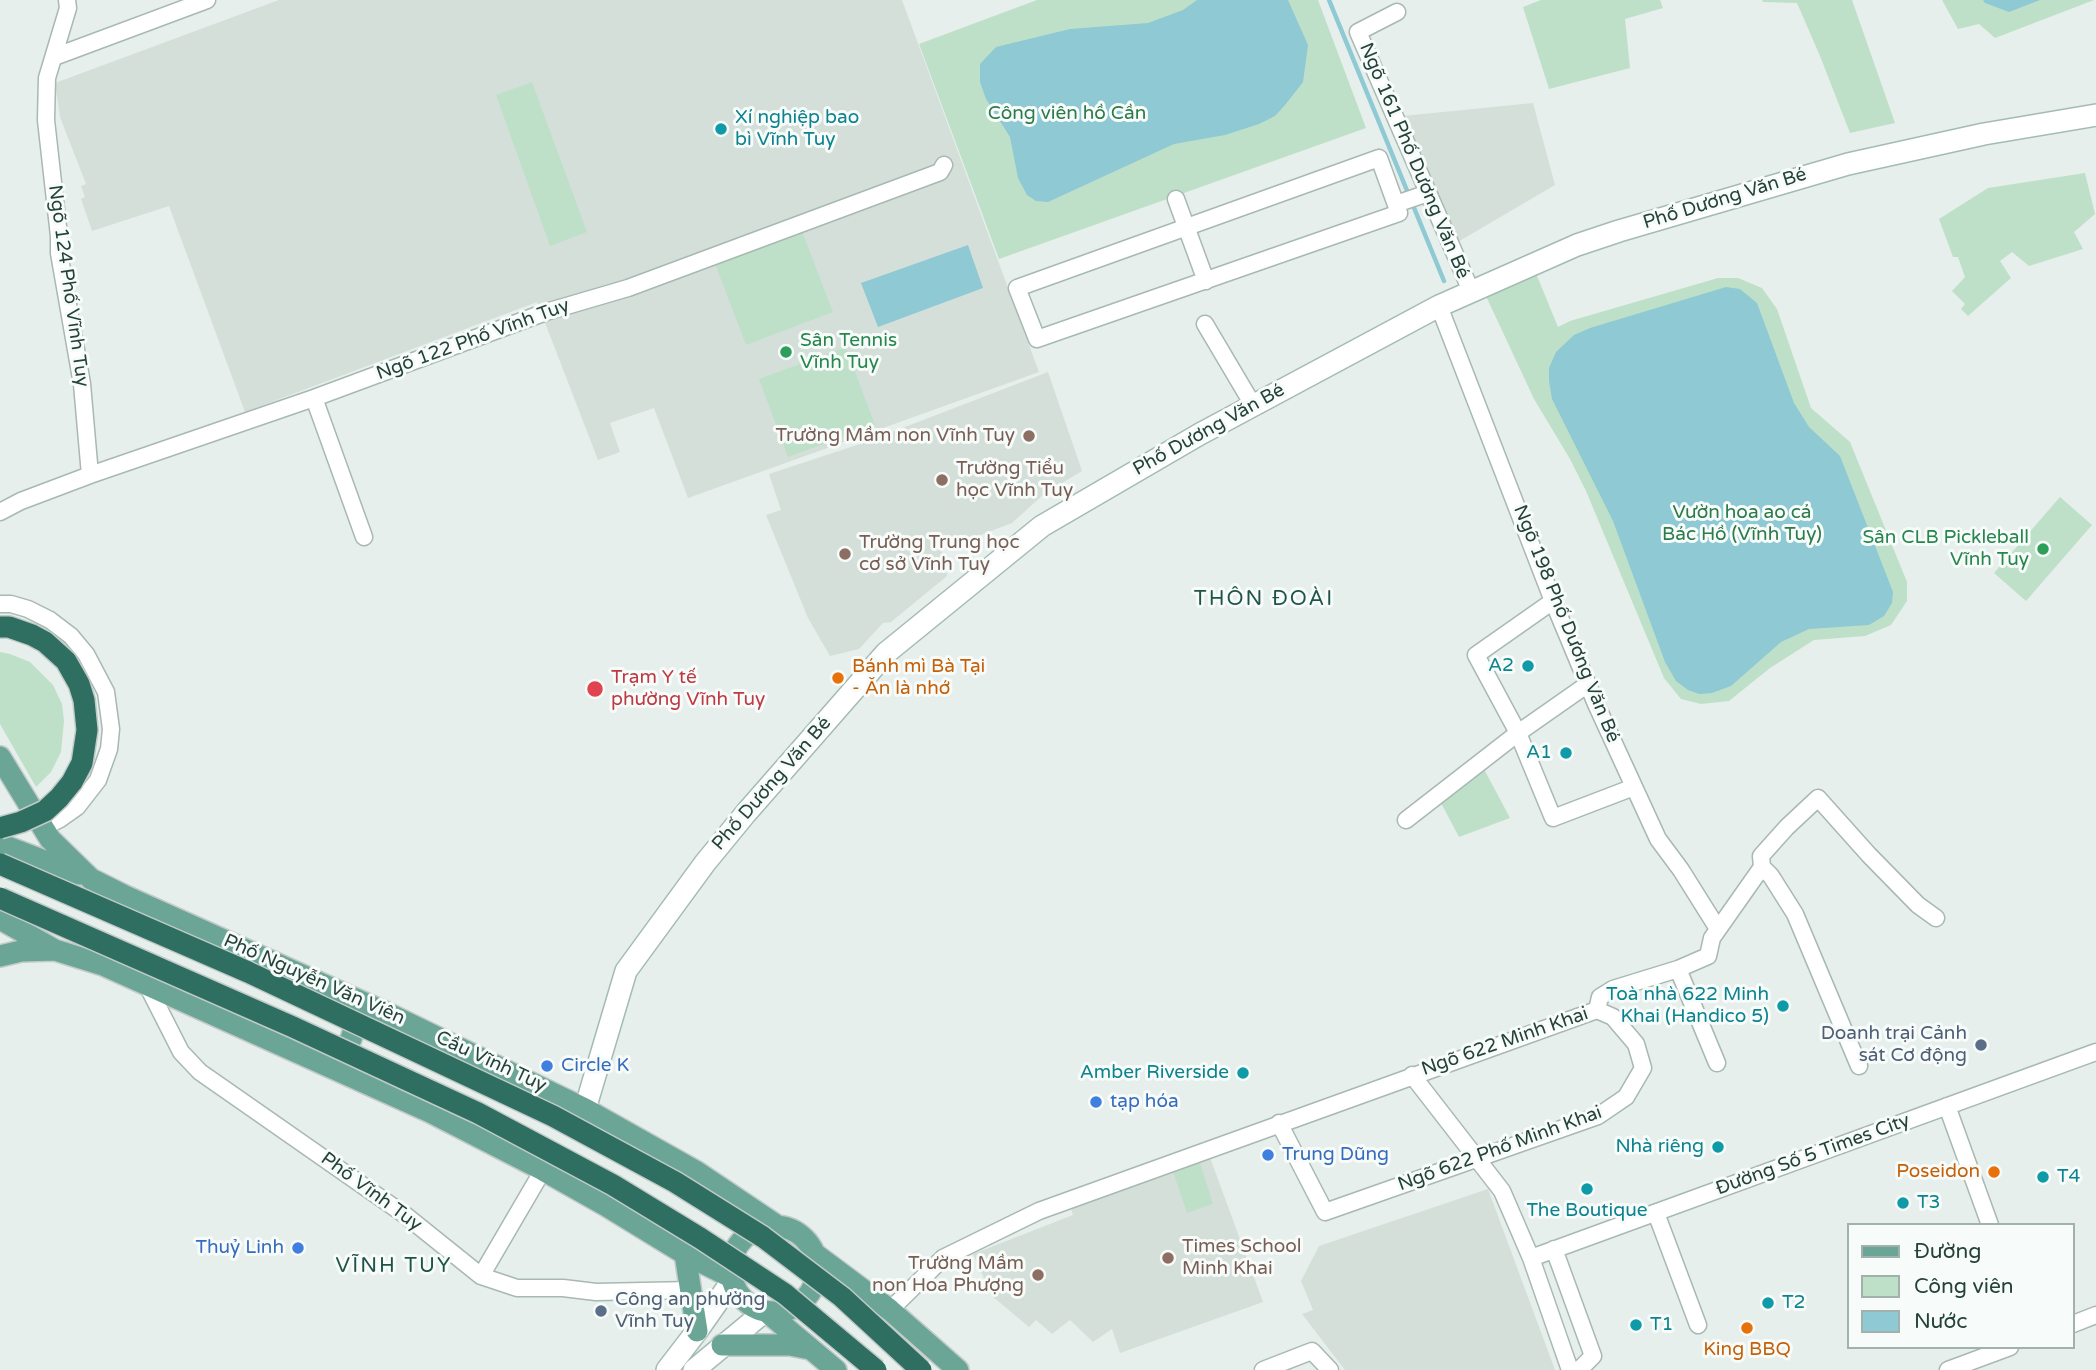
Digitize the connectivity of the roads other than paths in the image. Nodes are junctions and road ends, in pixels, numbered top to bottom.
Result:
1 (67, 0) edge
2 (207, 0) edge
3 (1397, 12) dead end
4 (54, 57) junction
5 (2096, 115) edge
6 (944, 164) dead end
7 (1413, 198) junction
8 (1176, 199) dead end
9 (1186, 226) junction
10 (1206, 281) junction
11 (1471, 291) junction
12 (1439, 306) junction
13 (1205, 324) dead end
14 (314, 398) junction
15 (1253, 405) junction
16 (90, 475) junction
17 (0, 512) edge
18 (364, 537) dead end
19 (1553, 601) junction
20 (0, 604) edge
21 (0, 627) edge
22 (1588, 684) junction
23 (1518, 733) junction
24 (0, 757) edge
25 (1634, 787) junction
26 (1406, 820) dead end
27 (0, 828) edge
28 (42, 828) junction
29 (0, 844) edge
30 (0, 864) edge
31 (1762, 867) junction
32 (90, 879) junction
33 (0, 898) edge
34 (1936, 918) dead end
35 (0, 919) edge
36 (1718, 929) junction
37 (55, 950) junction
38 (0, 956) edge
39 (1678, 969) junction
40 (148, 987) junction
41 (352, 997) junction
42 (1597, 1010) junction
43 (412, 1024) junction
44 (2096, 1052) edge
45 (1717, 1063) dead end
46 (1859, 1066) dead end
47 (328, 1067) junction
48 (1412, 1075) junction
49 (385, 1093) junction
50 (1947, 1107) junction
51 (585, 1109) junction
52 (1279, 1123) junction
53 (1478, 1157) junction
54 (543, 1170) junction
55 (1656, 1213) junction
56 (1989, 1223) edge
57 (776, 1225) junction
58 (1554, 1249) junction
59 (685, 1254) junction
60 (815, 1254) junction
61 (1531, 1258) junction
62 (481, 1276) junction
63 (732, 1279) junction
64 (692, 1290) junction
65 (890, 1311) junction
66 (766, 1312) junction
67 (2096, 1315) edge
68 (2075, 1323) edge
69 (1698, 1325) dead end
70 (697, 1331) junction
71 (722, 1345) junction
72 (810, 1349) junction
73 (2005, 1349) edge
74 (667, 1370) edge
75 (694, 1370) edge
76 (836, 1370) edge
77 (876, 1370) edge
78 (921, 1370) edge
79 (958, 1370) edge
80 (1262, 1370) edge
81 (1329, 1370) edge
82 (1570, 1370) edge
83 (1579, 1370) edge
84 (1948, 1370) edge

1 - 4 street, Ngõ 124 Phố Vĩnh Tuy
2 - 4 street
3 - 7 street, Ngõ 161 Phố Dương Văn Bé
4 - 16 street, Ngõ 124 Phố Vĩnh Tuy
5 - 11 street, Phố Dương Văn Bé
6 - 14 street, Ngõ 122 Phố Vĩnh Tuy
7 - 9 street
7 - 10 street
7 - 11 street, Ngõ 161 Phố Dương Văn Bé
8 - 9 street
9 - 10 street
9 - 10 street
11 - 12 street, Phố Dương Văn Bé
12 - 15 street, Phố Dương Văn Bé
12 - 19 street, Ngõ 198 Phố Dương Văn Bé
13 - 15 street
14 - 16 street, Ngõ 122 Phố Vĩnh Tuy
14 - 18 street
15 - 51 street, Phố Dương Văn Bé
16 - 17 street, Ngõ 122 Phố Vĩnh Tuy
19 - 22 street, Ngõ 198 Phố Dương Văn Bé
19 - 23 street
20 - 28 street
21 - 27 highway, bridge
22 - 23 street
22 - 25 street, Ngõ 198 Phố Dương Văn Bé
23 - 25 street
23 - 26 street
24 - 28 main road, Phố Nguyễn Văn Viên
25 - 36 street, Ngõ 198 Phố Dương Văn Bé
28 - 32 main road, Phố Nguyễn Văn Viên
29 - 32 main road
30 - 78 highway, Cầu Vĩnh Tuy, bridge
31 - 34 street
31 - 36 street
31 - 46 street
32 - 41 main road, Phố Nguyễn Văn Viên
33 - 77 highway, bridge
35 - 37 main road
36 - 39 street
37 - 38 main road
37 - 40 main road
39 - 42 street
39 - 45 street
40 - 47 main road
40 - 62 street, Phố Vĩnh Tuy
41 - 43 main road, Phố Nguyễn Văn Viên
41 - 47 main road
42 - 48 street, Ngõ 622 Minh Khai
42 - 53 street, Ngõ 622 Phố Minh Khai
43 - 49 main road
43 - 51 main road, Phố Nguyễn Văn Viên
44 - 50 street, Đường Số 5 Times City
47 - 49 main road
48 - 52 street
48 - 53 street
49 - 54 main road
50 - 55 street, Đường Số 5 Times City
50 - 56 street
51 - 57 main road, Phố Nguyễn Văn Viên
52 - 53 street, Ngõ 622 Phố Minh Khai
52 - 65 street
53 - 61 street
54 - 59 main road
54 - 62 street
55 - 58 street, Đường Số 5 Times City
55 - 69 street
57 - 60 main road
57 - 63 main road
58 - 61 street, Đường Số 5 Times City
58 - 83 street
59 - 63 main road
59 - 64 main road
60 - 65 main road
60 - 66 main road
61 - 82 street
62 - 64 street, Phố Vĩnh Tuy
63 - 66 main road
63 - 70 street
64 - 70 main road
65 - 79 main road
66 - 71 street
66 - 72 main road
67 - 68 street
70 - 74 street
71 - 72 main road
71 - 75 street
72 - 76 main road
73 - 84 street
80 - 81 street

